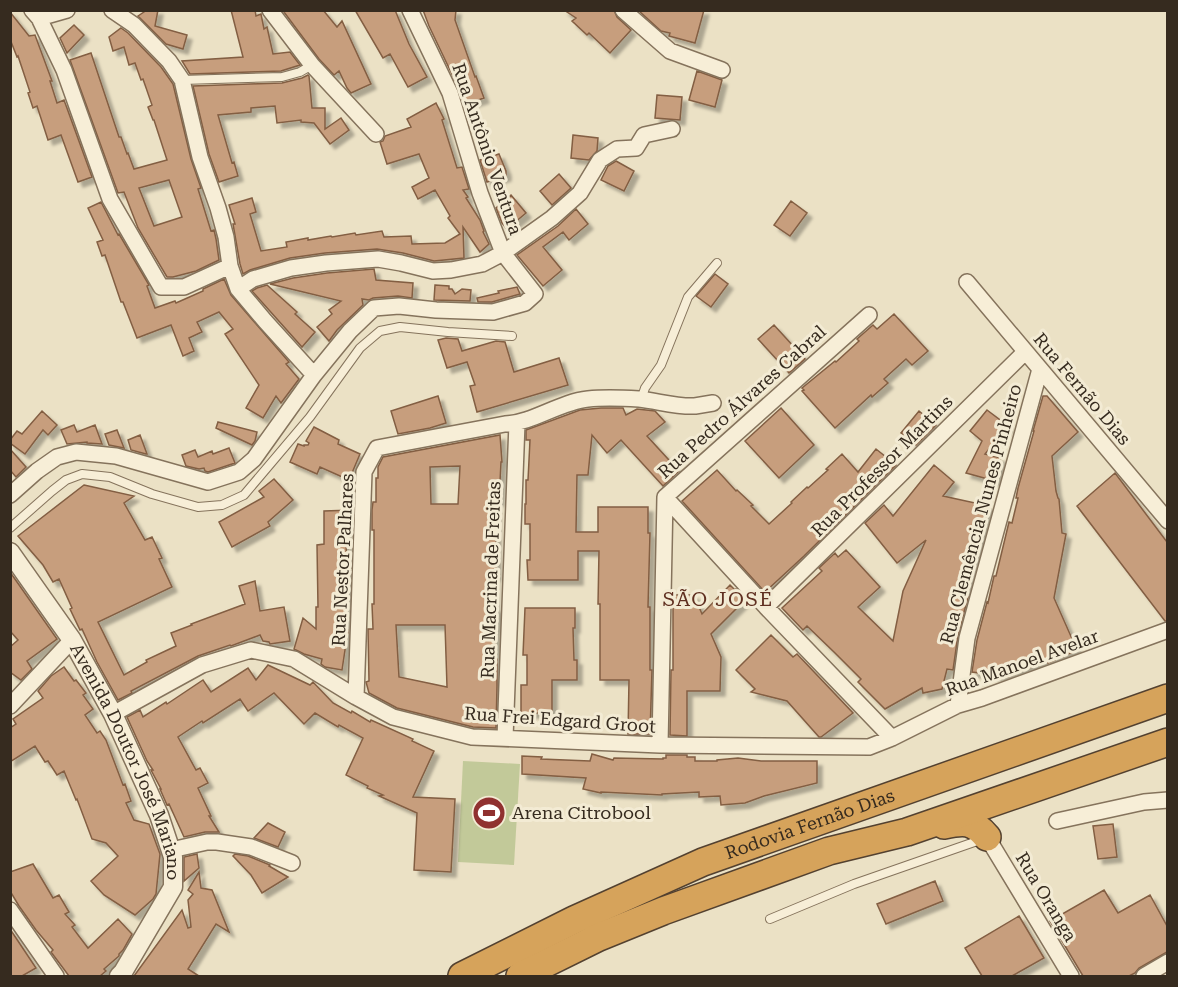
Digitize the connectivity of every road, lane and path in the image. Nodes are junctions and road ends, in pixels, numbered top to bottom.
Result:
1 (67, 10) edge
2 (112, 10) edge
3 (270, 10) edge
4 (410, 10) edge
5 (623, 10) edge
6 (35, 14) edge
7 (312, 65) junction
8 (722, 70) dead end
9 (182, 80) junction
10 (672, 129) dead end
11 (376, 134) dead end
12 (503, 253) junction
13 (717, 263) dead end
14 (230, 266) junction
15 (967, 282) dead end
16 (238, 289) junction
17 (868, 315) dead end
18 (512, 336) dead end
19 (1025, 352) junction
20 (1040, 369) junction
21 (314, 375) junction
22 (641, 400) junction
23 (713, 403) dead end
24 (517, 423) junction
25 (10, 495) edge
26 (665, 497) junction
27 (1167, 520) edge
28 (10, 528) edge
29 (10, 552) edge
30 (766, 608) junction
31 (1167, 630) edge
32 (72, 640) junction
33 (17, 688) edge
34 (356, 697) junction
35 (1167, 698) edge
36 (958, 705) junction
37 (10, 706) edge
38 (113, 714) junction
39 (505, 738) junction
40 (892, 738) junction
41 (1167, 742) edge
42 (660, 745) junction
43 (1167, 800) edge
44 (1057, 821) dead end
45 (907, 831) junction
46 (987, 837) junction
47 (171, 849) junction
48 (292, 863) dead end
49 (10, 910) edge
50 (770, 919) dead end
51 (1167, 962) edge
52 (56, 976) edge
53 (118, 976) edge
54 (462, 976) edge
55 (520, 976) edge
56 (1071, 976) edge
57 (1144, 976) edge

1 - 6 street
2 - 9 street
3 - 7 street
4 - 12 street, Rua Antônio Ventura
5 - 8 street
6 - 14 street
7 - 9 lane
7 - 11 street
9 - 14 street
10 - 12 street
12 - 16 street
12 - 21 street, Rua Antônio Ventura
13 - 22 lane
14 - 16 street
15 - 19 street, Rua Fernão Dias
16 - 21 street
17 - 26 street, Rua Pedro Álvares Cabral
18 - 28 lane
19 - 20 street, Rua Fernão Dias
19 - 30 street, Rua Professor Martins
20 - 27 street, Rua Fernão Dias
20 - 36 street, Rua Clemência Nunes Pinheiro
21 - 25 street
22 - 23 street, Rua Nestor Palhares
22 - 24 street, Rua Nestor Palhares
24 - 34 street, Rua Nestor Palhares
24 - 39 street, Rua Macrina de Freitas
26 - 30 street
26 - 42 street, Rua Pedro Álvares Cabral
29 - 32 street, Avenida Doutor José Mariano
30 - 40 street
31 - 36 street, Rua Manoel Avelar
32 - 33 street
32 - 38 street, Avenida Doutor José Mariano
33 - 37 street
34 - 38 street, Rua Frei Edgard Groot
34 - 39 street, Rua Frei Edgard Groot
35 - 54 highway, Rodovia Fernão Dias
36 - 40 street, Rua Manoel Avelar
38 - 47 street, Avenida Doutor José Mariano
39 - 42 street, Rua Frei Edgard Groot
40 - 42 street, Rua Frei Edgard Groot
41 - 45 highway, Rodovia Fernão Dias
43 - 44 street
45 - 46 highway
45 - 55 highway, Rodovia Fernão Dias
46 - 50 lane
46 - 56 street, Rua Oranga
47 - 48 street
47 - 53 street, Avenida Doutor José Mariano
49 - 52 street
51 - 57 street

